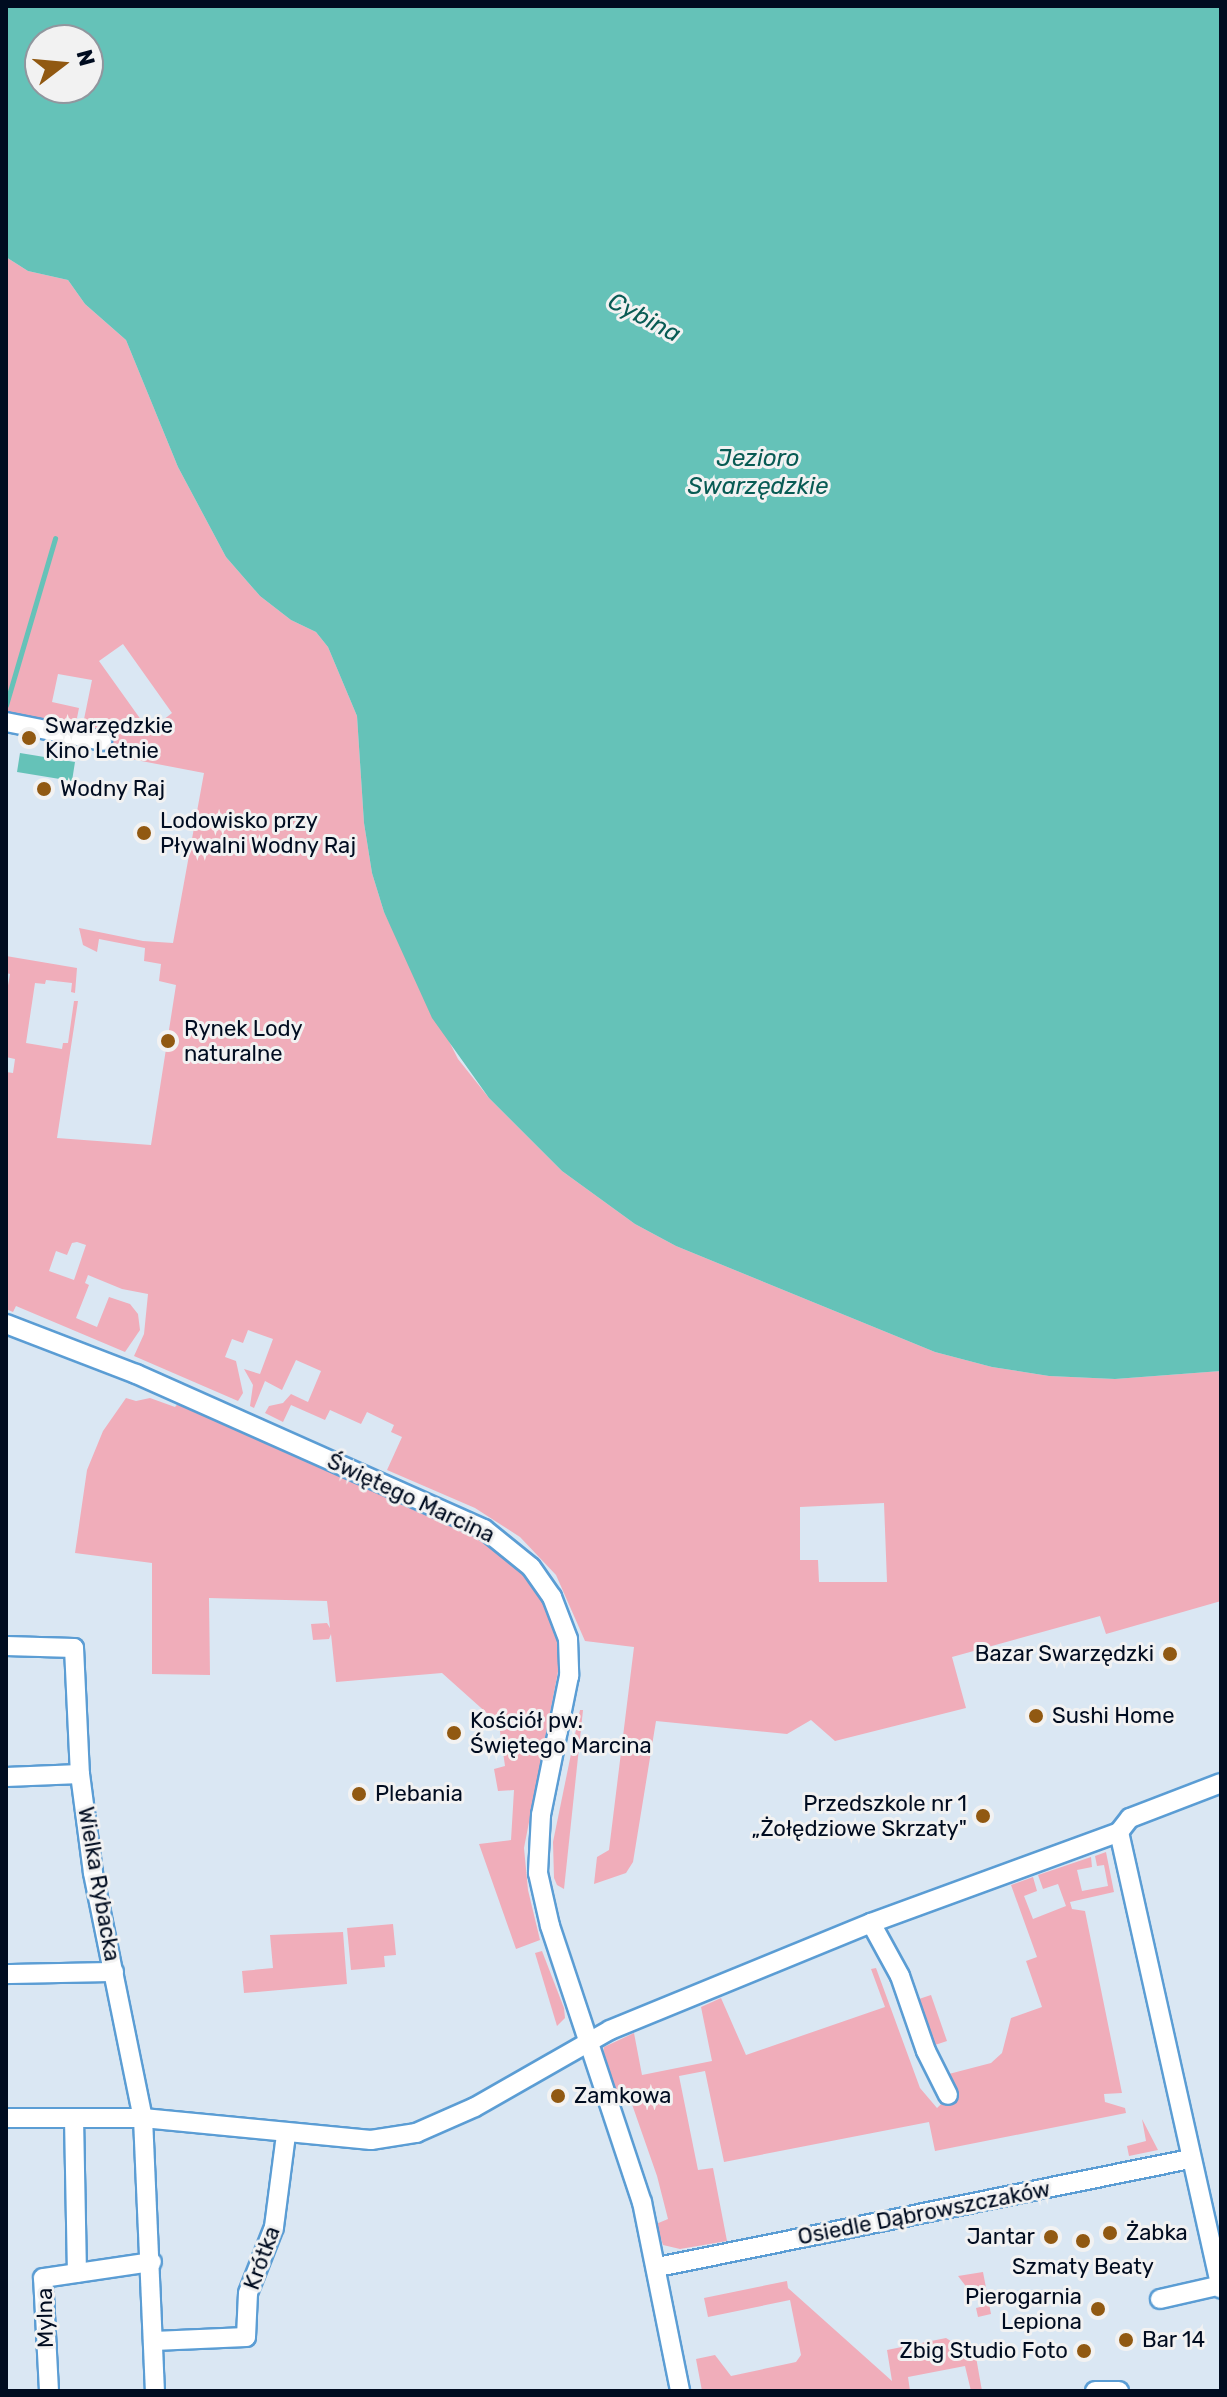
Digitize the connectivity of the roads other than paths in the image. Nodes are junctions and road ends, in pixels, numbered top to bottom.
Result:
1 (6, 722) edge
2 (102, 741) dead end
3 (6, 1324) edge
4 (6, 1646) edge
5 (80, 1774) junction
6 (6, 1777) edge
7 (1221, 1783) edge
8 (1125, 1825) junction
9 (871, 1923) junction
10 (114, 1972) junction
11 (6, 1974) edge
12 (589, 2039) junction
13 (948, 2095) dead end
14 (6, 2118) edge
15 (74, 2118) junction
16 (143, 2118) junction
17 (286, 2134) junction
18 (1190, 2159) junction
19 (152, 2262) junction
20 (658, 2267) junction
21 (77, 2273) junction
22 (1221, 2286) edge
23 (1160, 2299) dead end
24 (154, 2341) junction
25 (49, 2391) edge
26 (155, 2391) edge
27 (680, 2391) edge
28 (1095, 2391) edge
29 (1119, 2391) edge

1 - 2 street
3 - 12 street, Świętego Marcina
4 - 5 street, Wielka Rybacka
5 - 6 street
5 - 10 street, Wielka Rybacka
7 - 8 street
8 - 9 street
8 - 18 street
9 - 12 street
9 - 13 street
10 - 11 street
10 - 16 street, Wielka Rybacka
12 - 17 street
12 - 20 street, Świętego Marcina
14 - 15 street
15 - 16 street
15 - 21 street
16 - 17 street
16 - 19 street, Wielka Rybacka
17 - 24 street, Krótka
18 - 20 street, Osiedle Dąbrowszczaków
18 - 22 street
19 - 21 street
19 - 24 street, Wielka Rybacka
20 - 27 street, Świętego Marcina
21 - 25 street, Mylna
22 - 23 street
24 - 26 street, Wielka Rybacka
28 - 29 street

